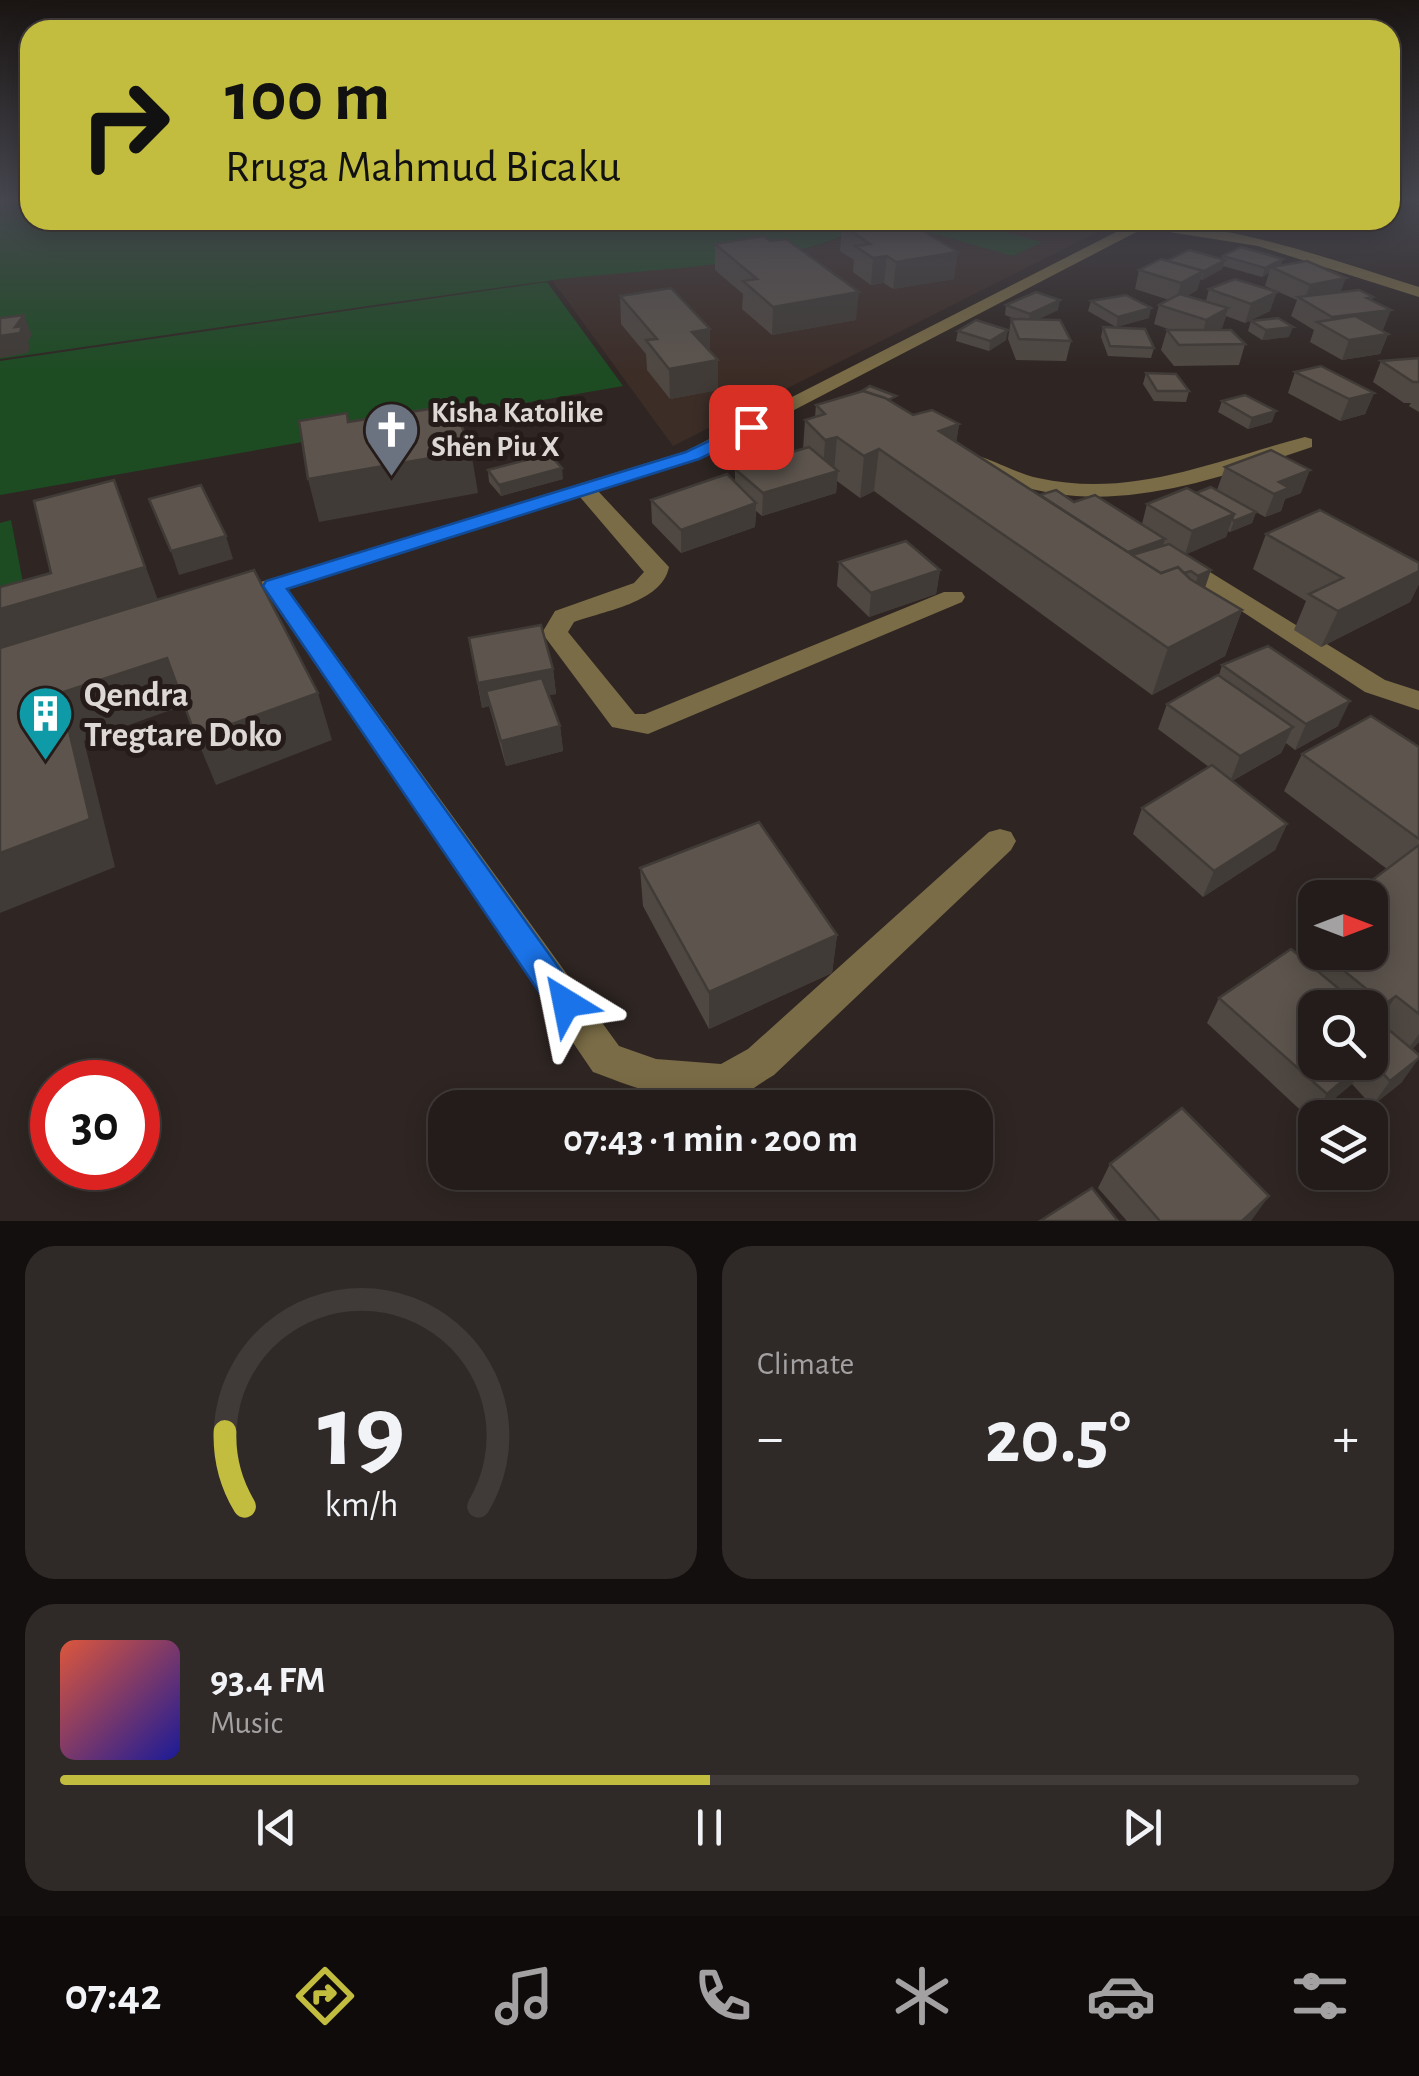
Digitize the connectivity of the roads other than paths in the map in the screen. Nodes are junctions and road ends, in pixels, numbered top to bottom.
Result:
1 (1070, 257) edge
2 (1308, 257) edge
3 (1419, 292) edge
4 (1306, 443) dead end
5 (944, 450) edge
6 (584, 489) junction
7 (1078, 491) junction
8 (1110, 513) edge
9 (1158, 545) edge
10 (274, 586) junction
11 (953, 597) dead end
12 (219, 603) edge
13 (1419, 701) edge
14 (1000, 841) dead end

1 - 6 street
2 - 3 street
4 - 7 street
5 - 7 street
6 - 10 street
6 - 11 street
7 - 8 street
9 - 13 street
10 - 12 street
10 - 14 street

